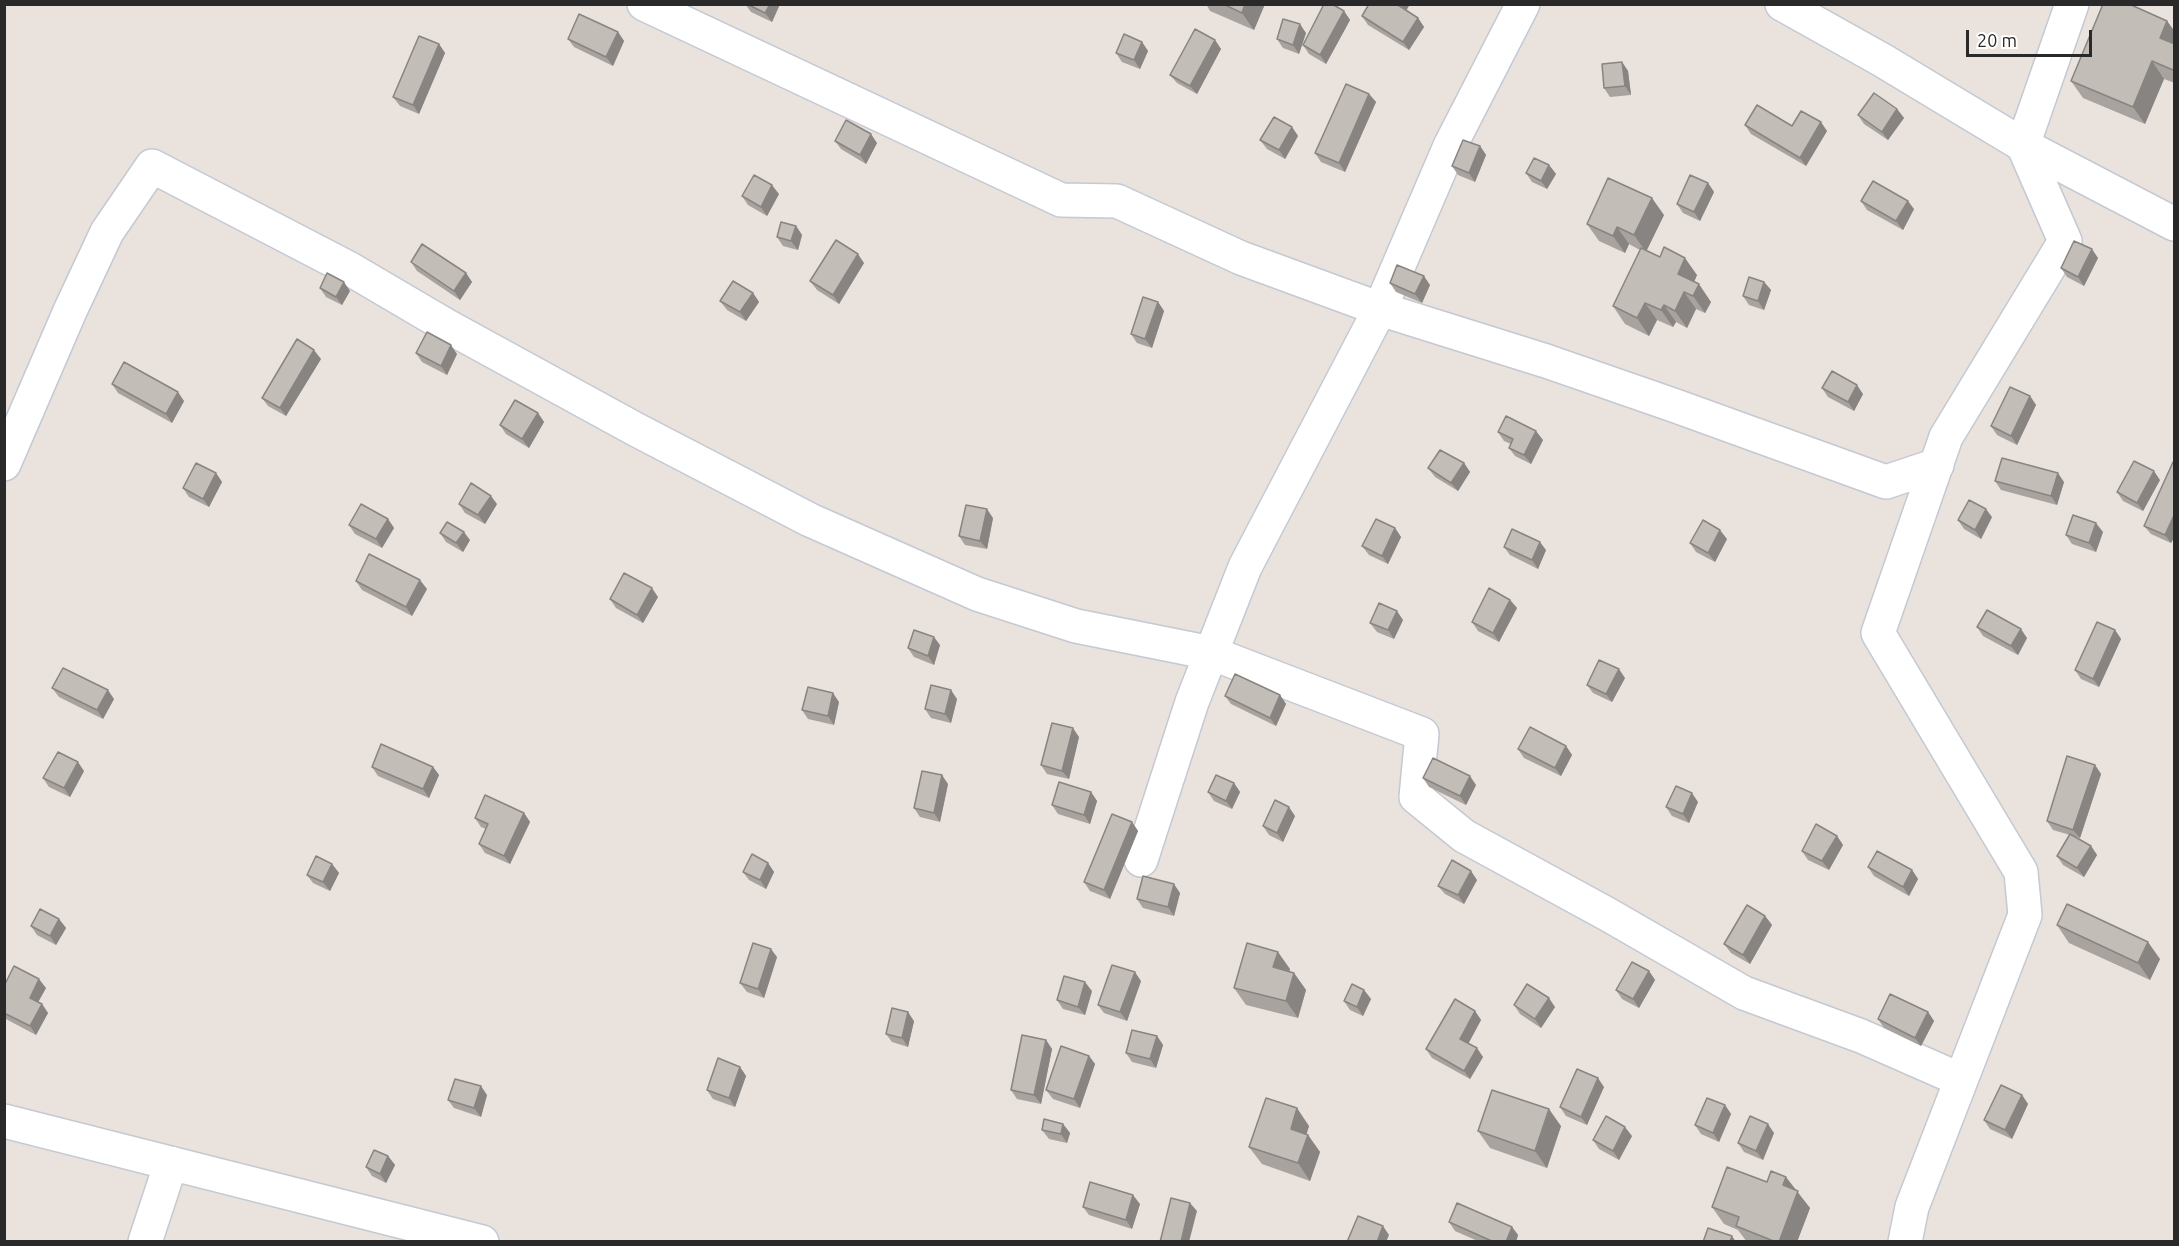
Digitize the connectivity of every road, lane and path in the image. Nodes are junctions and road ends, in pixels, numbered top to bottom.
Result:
1 (644, 4) edge
2 (1524, 4) edge
3 (1782, 4) edge
4 (2072, 4) edge
5 (2023, 145) junction
6 (2175, 224) edge
7 (1380, 309) junction
8 (4, 464) edge
9 (1937, 465) junction
10 (1211, 653) junction
11 (1141, 860) dead end
12 (1961, 1080) junction
13 (4, 1121) edge
14 (171, 1163) junction
15 (145, 1242) edge
16 (482, 1242) edge
17 (1905, 1242) edge

1 - 7 street
2 - 7 street
3 - 5 street
4 - 5 street
5 - 6 street
5 - 9 street
7 - 9 street
7 - 10 street
8 - 10 street
9 - 12 street
10 - 11 street
10 - 12 street
12 - 17 street
13 - 14 street
14 - 15 street
14 - 16 street

